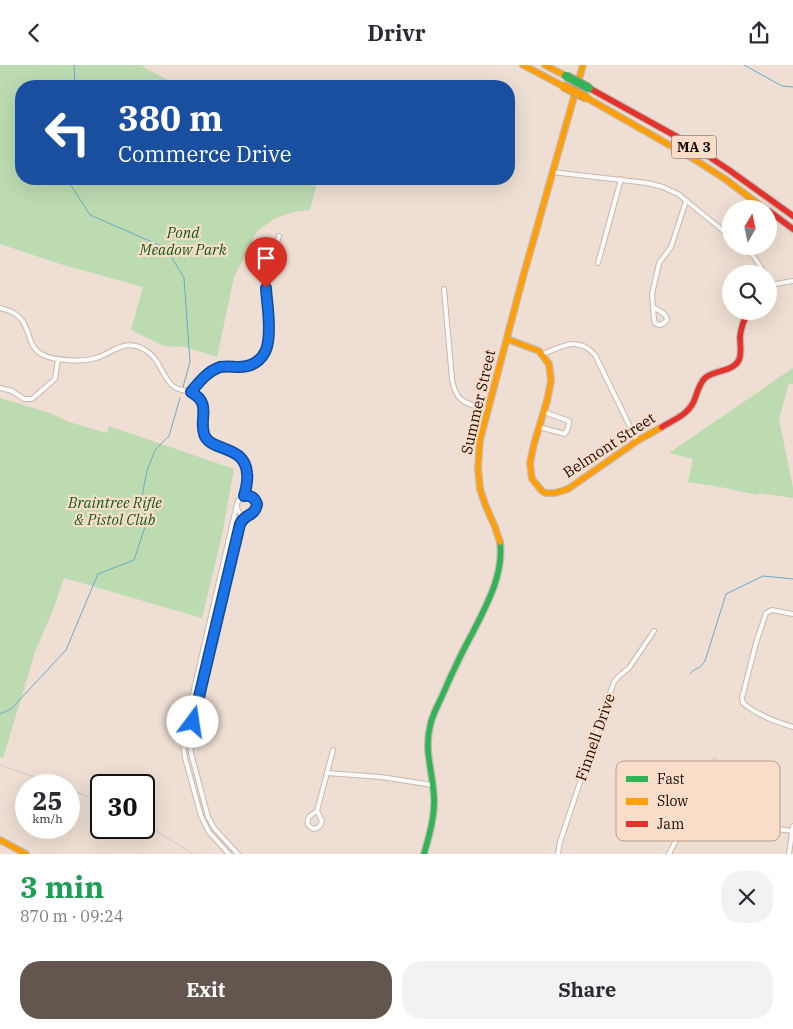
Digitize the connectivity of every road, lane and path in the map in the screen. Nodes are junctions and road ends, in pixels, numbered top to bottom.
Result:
1 (523, 65) edge
2 (545, 65) edge
3 (582, 65) edge
4 (552, 172) junction
5 (621, 179) junction
6 (754, 200) edge
7 (686, 201) junction
8 (793, 217) edge
9 (778, 218) edge
10 (793, 229) edge
11 (722, 230) edge
12 (278, 236) dead end
13 (753, 255) edge
14 (598, 263) dead end
15 (760, 265) edge
16 (793, 281) edge
17 (777, 285) edge
18 (444, 289) dead end
19 (653, 307) junction
20 (0, 308) edge
21 (744, 320) edge
22 (507, 339) junction
23 (543, 354) junction
24 (58, 359) junction
25 (0, 388) edge
26 (191, 392) junction
27 (488, 410) junction
28 (544, 412) junction
29 (539, 427) junction
30 (637, 441) junction
31 (244, 496) junction
32 (237, 504) junction
33 (250, 515) junction
34 (793, 614) edge
35 (654, 631) dead end
36 (793, 727) edge
37 (333, 750) dead end
38 (327, 773) junction
39 (196, 774) junction
40 (190, 775) junction
41 (433, 785) junction
42 (317, 811) junction
43 (793, 826) edge
44 (780, 830) edge
45 (792, 831) junction
46 (0, 840) edge
47 (675, 841) edge
48 (231, 846) junction
49 (228, 852) edge
50 (26, 854) edge
51 (238, 854) edge
52 (424, 854) edge
53 (558, 854) edge
54 (668, 854) edge
55 (789, 854) edge

1 - 6 main road, MA 3, bridge
2 - 8 main road, MA 3, bridge
3 - 4 main road, Summer Street
4 - 5 street
4 - 22 main road, Summer Street
5 - 7 street
5 - 14 street
7 - 11 street
7 - 19 street
9 - 10 main road
12 - 26 street
13 - 15 street
16 - 17 street
18 - 27 street
19 - 19 street
20 - 24 street
21 - 30 main road, Belmont Street
22 - 23 main road
22 - 27 main road, Summer Street
23 - 28 main road, Belmont Street
23 - 30 street
24 - 25 street
24 - 26 street
26 - 31 street
27 - 41 main road, Summer Street
28 - 29 main road, Belmont Street
28 - 29 street
29 - 30 main road, Belmont Street
31 - 32 street
31 - 33 street
32 - 33 street
32 - 40 street
33 - 39 street
34 - 36 street
35 - 53 street, Finnell Drive
37 - 38 street
38 - 41 street
38 - 42 street
39 - 40 street
39 - 48 street
40 - 49 street
41 - 52 main road, Summer Street
42 - 42 street
43 - 45 street
44 - 45 street
45 - 55 street
46 - 50 main road
47 - 54 street
48 - 49 street
48 - 51 street

